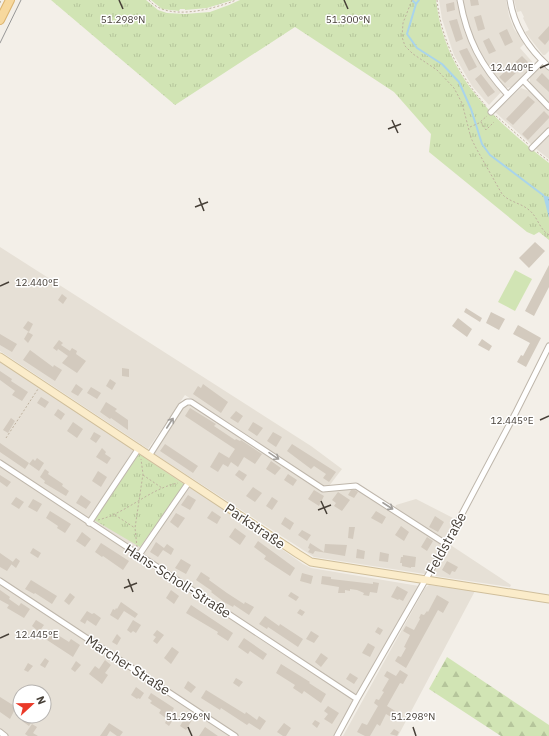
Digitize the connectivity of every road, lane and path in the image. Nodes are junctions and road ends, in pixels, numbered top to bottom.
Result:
1 (1, 0) edge
2 (10, 0) edge
3 (149, 0) edge
4 (236, 0) edge
5 (412, 0) edge
6 (437, 0) edge
7 (460, 0) edge
8 (510, 0) edge
9 (0, 2) edge
10 (0, 20) edge
11 (542, 61) junction
12 (549, 67) edge
13 (522, 80) junction
14 (508, 95) junction
15 (549, 107) edge
16 (492, 112) junction
17 (494, 122) dead end
18 (480, 123) junction
19 (469, 127) junction
20 (549, 131) edge
21 (532, 148) junction
22 (549, 161) edge
23 (549, 235) edge
24 (549, 346) edge
25 (0, 357) edge
26 (42, 384) junction
27 (6, 438) dead end
28 (138, 448) junction
29 (149, 456) junction
30 (0, 463) edge
31 (143, 474) junction
32 (189, 482) junction
33 (162, 488) junction
34 (139, 501) junction
35 (114, 515) junction
36 (89, 523) junction
37 (136, 528) junction
38 (446, 544) junction
39 (139, 555) junction
40 (426, 580) junction
41 (0, 581) edge
42 (549, 599) edge
43 (357, 699) junction
44 (0, 732) edge
45 (5, 736) edge
46 (235, 736) edge
47 (337, 736) edge

1 - 9 path
2 - 10 main road
3 - 4 path
5 - 19 path
6 - 16 path
7 - 14 street
8 - 11 street
11 - 12 street
11 - 13 street
13 - 14 street
13 - 15 street
14 - 16 street
16 - 18 path
16 - 21 path
17 - 18 path
18 - 19 path
19 - 23 path
20 - 21 street
21 - 22 path
24 - 38 street, Feldstraße
25 - 26 street, Parkstraße
26 - 27 path
26 - 28 street, Parkstraße
28 - 29 street, Parkstraße
28 - 31 path
28 - 36 street
29 - 32 street, Parkstraße
29 -> 38 street
30 - 36 street, Hans-Scholl-Straße
31 - 33 path
31 - 34 path
32 - 33 path
32 - 39 street
32 - 40 street, Parkstraße
33 - 34 path
34 - 35 path
34 - 37 path
35 - 36 path
35 - 37 path
36 - 39 street, Hans-Scholl-Straße
37 - 39 path
38 - 40 street, Feldstraße
39 - 43 street, Hans-Scholl-Straße
40 - 42 street, Parkstraße
40 - 43 street, Feldstraße
41 - 46 street, Marcher Straße
43 - 47 street, Feldstraße
44 - 45 street

